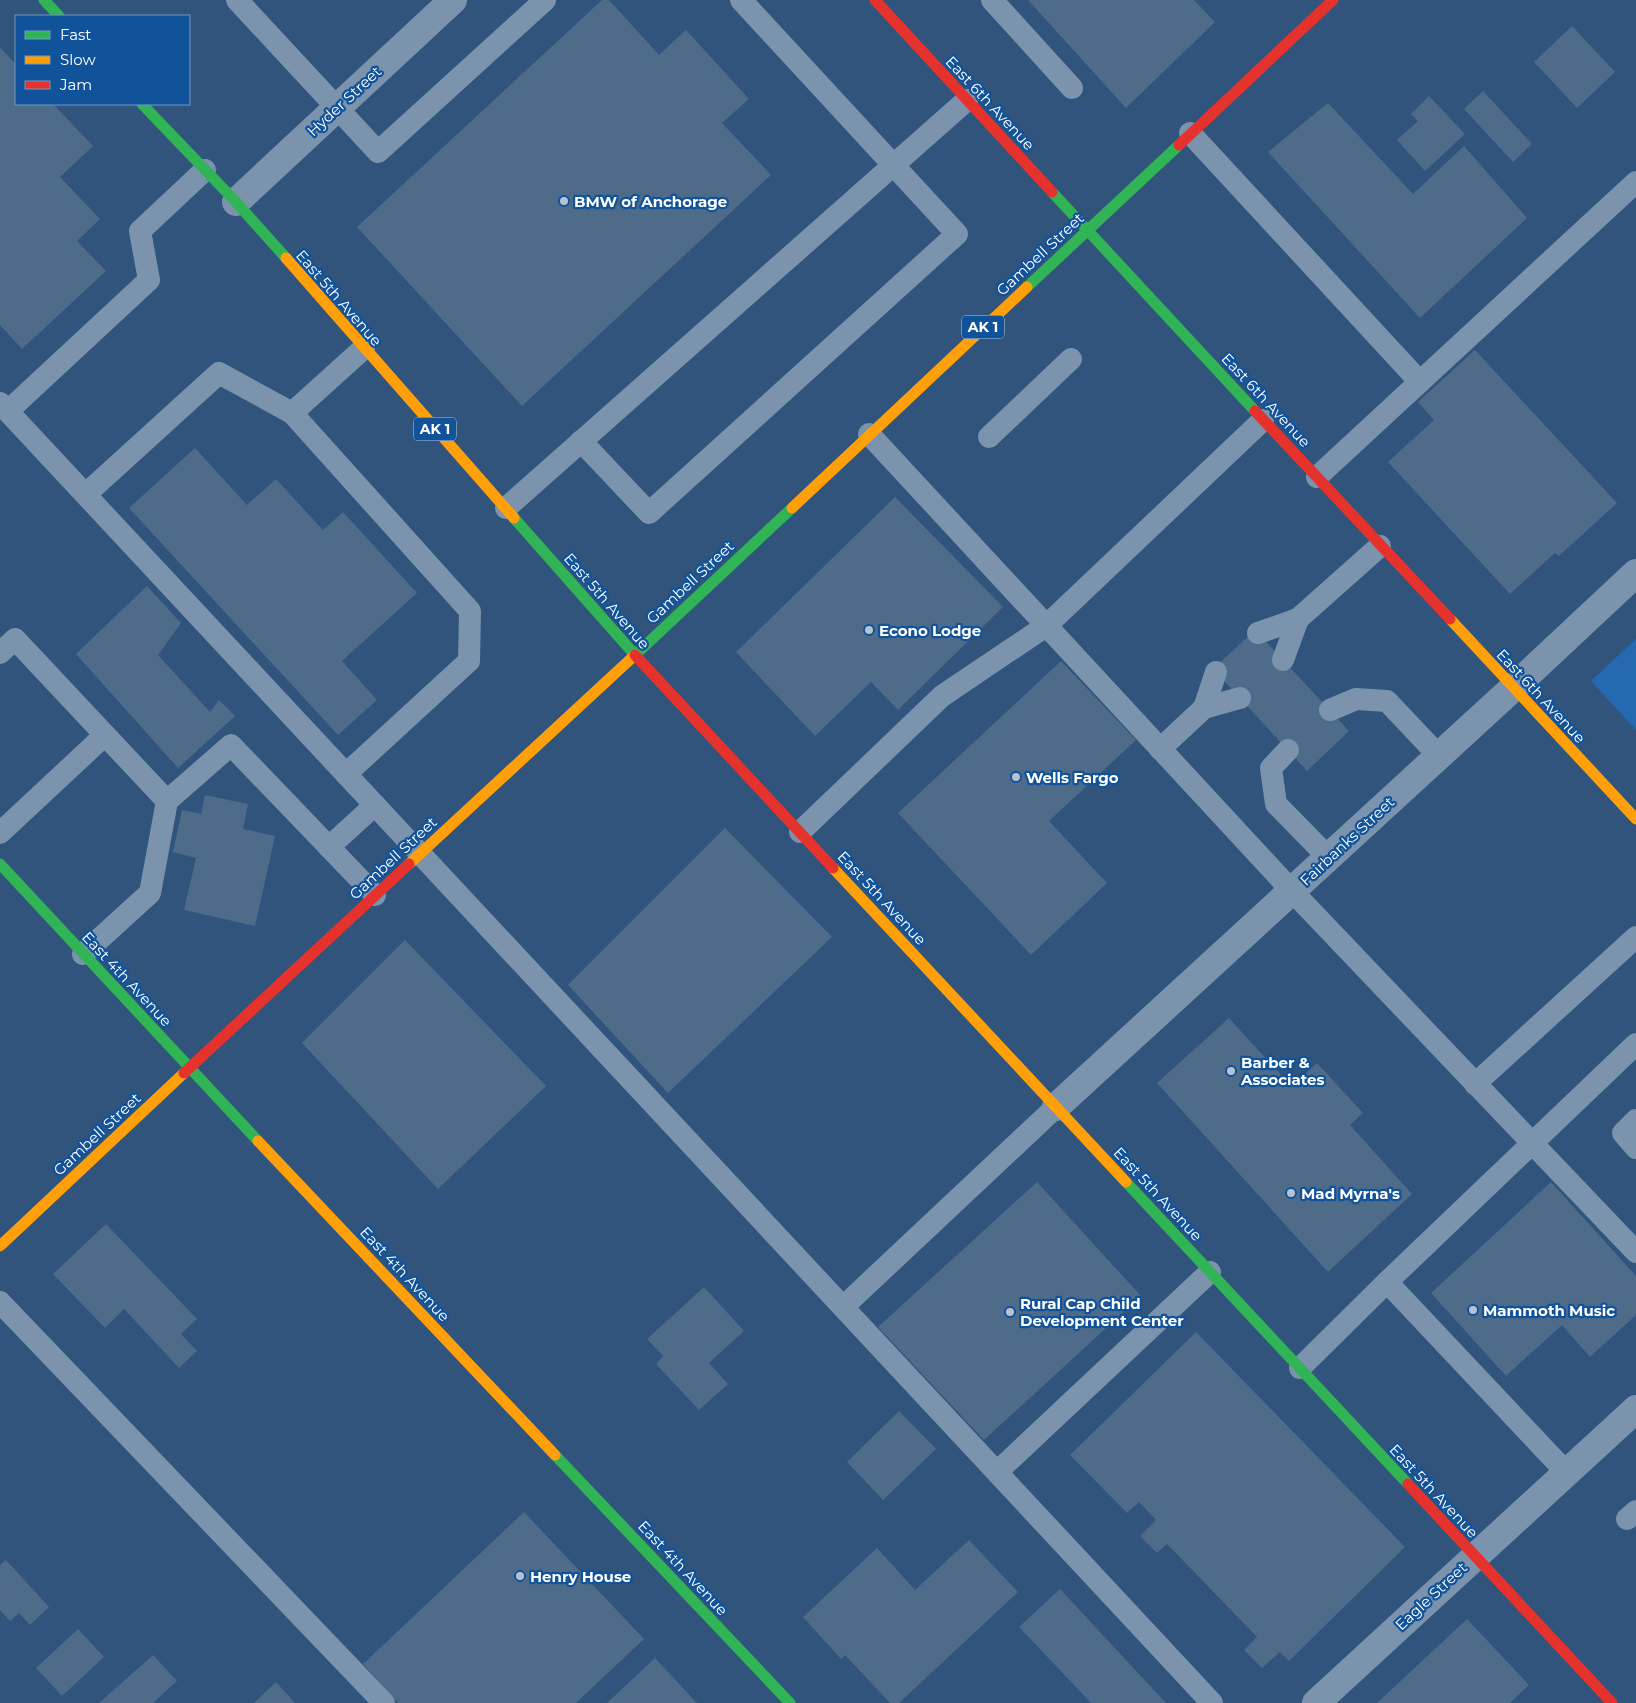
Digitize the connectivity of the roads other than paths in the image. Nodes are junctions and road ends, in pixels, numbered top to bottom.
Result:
1 (44, 0) edge
2 (237, 0) edge
3 (453, 0) edge
4 (545, 0) edge
5 (740, 0) edge
6 (875, 0) edge
7 (992, 0) edge
8 (1332, 0) edge
9 (58, 15) edge
10 (1072, 88) dead end
11 (967, 100) junction
12 (143, 105) edge
13 (337, 108) junction
14 (1190, 133) junction
15 (893, 166) junction
16 (205, 170) junction
17 (1636, 182) edge
18 (236, 202) junction
19 (1087, 230) junction
20 (364, 348) junction
21 (1071, 359) dead end
22 (1420, 382) junction
23 (4, 407) edge
24 (292, 413) junction
25 (1263, 420) junction
26 (869, 434) junction
27 (989, 437) dead end
28 (582, 442) junction
29 (1317, 477) junction
30 (86, 494) junction
31 (506, 508) junction
32 (1380, 546) junction
33 (1636, 573) edge
34 (1298, 619) junction
35 (1046, 626) junction
36 (0, 653) edge
37 (635, 655) junction
38 (1513, 688) junction
39 (1204, 708) junction
40 (1330, 710) dead end
41 (105, 735) junction
42 (1160, 749) junction
43 (1288, 750) dead end
44 (1439, 756) junction
45 (346, 774) junction
46 (167, 802) junction
47 (375, 805) junction
48 (1636, 819) edge
49 (800, 832) junction
50 (0, 833) edge
51 (329, 847) junction
52 (421, 854) junction
53 (1328, 857) junction
54 (0, 864) edge
55 (1292, 891) junction
56 (376, 895) junction
57 (1636, 937) edge
58 (83, 954) junction
59 (1636, 1044) edge
60 (189, 1068) junction
61 (1475, 1084) junction
62 (1056, 1107) junction
63 (1636, 1120) edge
64 (1532, 1144) junction
65 (1636, 1148) edge
66 (0, 1246) edge
67 (1636, 1252) edge
68 (1210, 1272) junction
69 (1387, 1282) junction
70 (0, 1302) edge
71 (842, 1307) junction
72 (1300, 1368) junction
73 (1635, 1412) edge
74 (997, 1472) junction
75 (1566, 1472) junction
76 (1475, 1556) junction
77 (384, 1703) edge
78 (790, 1703) edge
79 (1212, 1703) edge
80 (1316, 1703) edge
81 (1612, 1703) edge

1 - 9 main road
2 - 13 lane
3 - 13 street, Hyder Street
4 - 13 lane
5 - 15 lane
6 - 11 main road, East 6th Avenue
7 - 10 lane
8 - 14 main road, Gambell Street / AK 1
11 - 15 lane
11 - 19 main road, East 6th Avenue
12 - 16 main road, East 5th Avenue / AK 1
13 - 18 street, Hyder Street
14 - 19 main road, Gambell Street / AK 1
14 - 22 lane
15 - 28 lane
15 - 28 lane
16 - 18 main road, East 5th Avenue / AK 1
16 - 23 lane
17 - 22 lane
18 - 20 main road, East 5th Avenue / AK 1
19 - 25 main road, East 6th Avenue
19 - 26 main road, Gambell Street / AK 1
20 - 24 lane
20 - 31 main road, East 5th Avenue / AK 1
21 - 27 lane
22 - 29 lane
23 - 30 lane
24 - 30 lane
24 - 45 lane
25 - 29 main road, East 6th Avenue
25 - 35 lane
26 - 35 lane
26 - 37 main road, Gambell Street / AK 1
28 - 31 lane
29 - 32 main road, East 6th Avenue
30 - 45 lane
31 - 37 main road, East 5th Avenue / AK 1
32 - 34 lane
32 - 38 main road, East 6th Avenue
33 - 38 street, Fairbanks Street
34 - 34 lane
35 - 42 lane
35 - 49 lane
36 - 41 lane
37 - 49 main road, East 5th Avenue
37 - 52 main road, Gambell Street
38 - 44 street, Fairbanks Street
38 - 48 main road, East 6th Avenue
39 - 39 lane
39 - 42 lane
40 - 44 lane
41 - 46 lane
41 - 50 lane
42 - 55 lane
43 - 53 lane
44 - 53 street, Fairbanks Street
45 - 47 lane
46 - 51 lane
46 - 58 lane
47 - 51 lane
47 - 52 lane
49 - 62 main road, East 5th Avenue
51 - 56 lane
52 - 56 main road, Gambell Street
52 - 71 lane
53 - 55 street, Fairbanks Street
54 - 58 main road, East 4th Avenue
55 - 61 lane
55 - 62 street, Fairbanks Street
56 - 60 main road, Gambell Street
57 - 61 lane
58 - 60 main road, East 4th Avenue
59 - 64 lane
60 - 66 main road, Gambell Street
60 - 78 main road, East 4th Avenue
61 - 64 lane
62 - 68 main road, East 5th Avenue
62 - 71 lane
63 - 65 lane
64 - 67 lane
64 - 69 lane
68 - 72 main road, East 5th Avenue
68 - 74 lane
69 - 72 lane
69 - 75 lane
70 - 77 lane
71 - 74 lane
72 - 76 main road, East 5th Avenue
73 - 75 street, Eagle Street
74 - 79 lane
75 - 76 street, Eagle Street
76 - 80 street, Eagle Street
76 - 81 main road, East 5th Avenue

